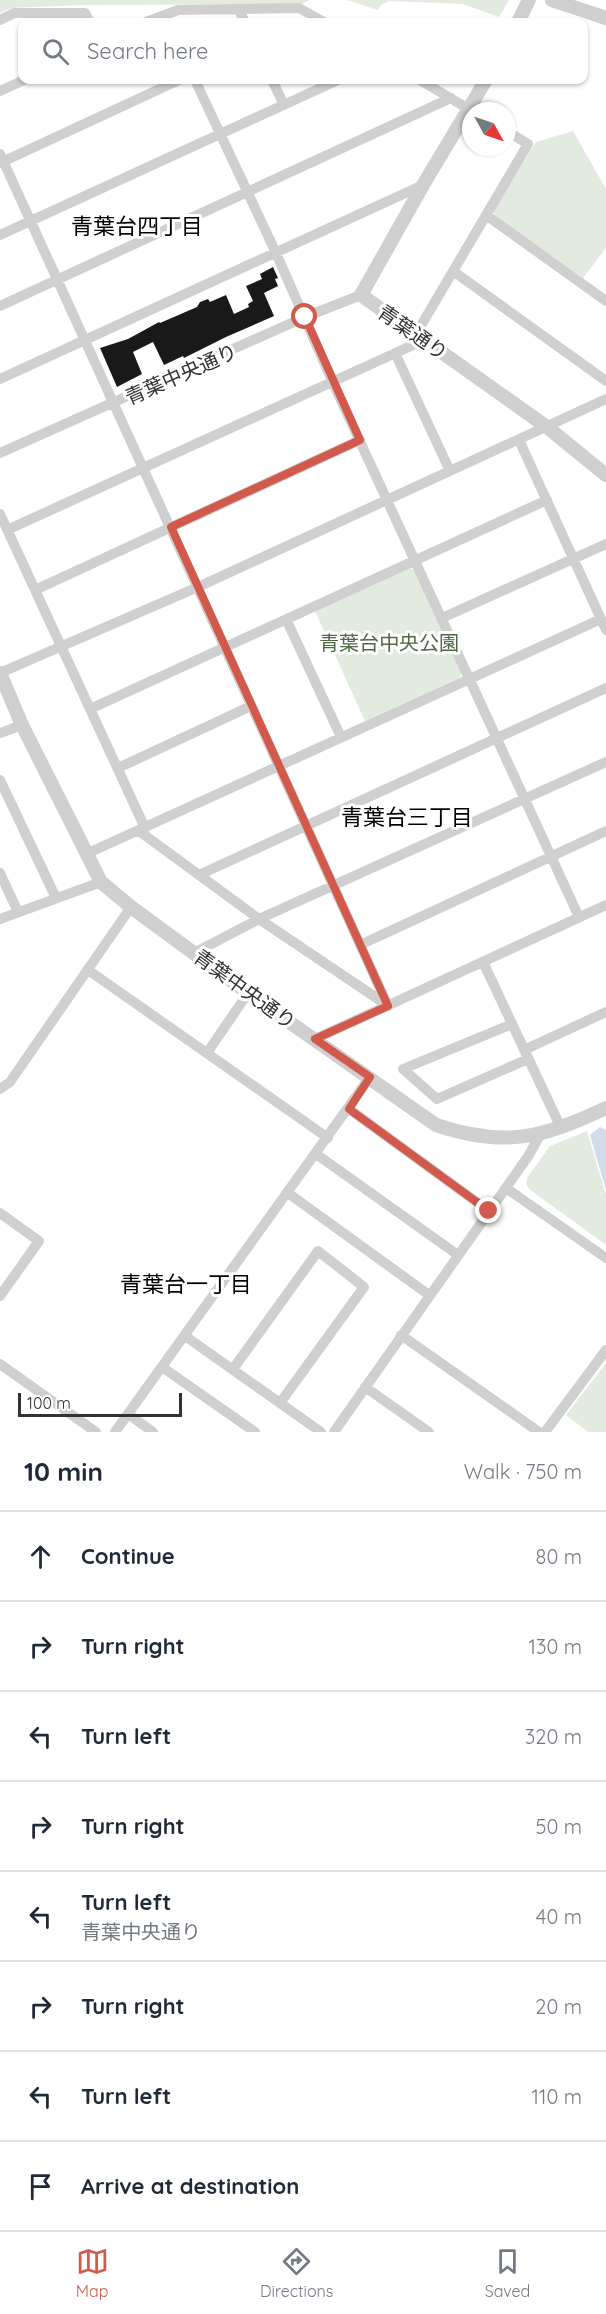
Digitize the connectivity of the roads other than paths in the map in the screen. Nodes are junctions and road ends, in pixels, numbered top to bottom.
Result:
1 (529, 0) edge
2 (552, 0) edge
3 (238, 9) junction
4 (88, 18) edge
5 (166, 18) edge
6 (243, 18) edge
7 (317, 18) edge
8 (520, 18) edge
9 (606, 18) edge
10 (0, 20) edge
11 (18, 83) edge
12 (170, 84) edge
13 (197, 84) edge
14 (274, 84) edge
15 (329, 84) edge
16 (437, 84) edge
17 (484, 84) edge
18 (0, 91) edge
19 (451, 98) junction
20 (475, 102) edge
21 (284, 105) junction
22 (462, 105) edge
23 (462, 124) edge
24 (220, 135) junction
25 (516, 137) edge
26 (1, 159) edge
27 (423, 185) junction
28 (246, 192) junction
29 (486, 215) junction
30 (31, 221) junction
31 (0, 235) edge
32 (276, 253) junction
33 (453, 271) junction
34 (58, 280) junction
35 (361, 295) junction
36 (606, 301) edge
37 (0, 306) edge
38 (305, 317) junction
39 (420, 337) junction
40 (86, 340) junction
41 (395, 353) junction
42 (0, 379) edge
43 (606, 381) edge
44 (333, 383) junction
45 (606, 399) edge
46 (114, 404) junction
47 (547, 427) junction
48 (360, 440) junction
49 (519, 440) junction
50 (0, 453) edge
51 (145, 468) junction
52 (450, 471) junction
53 (606, 475) edge
54 (387, 499) junction
55 (547, 500) junction
56 (0, 514) edge
57 (171, 527) junction
58 (7, 530) junction
59 (606, 544) edge
60 (574, 559) junction
61 (415, 561) junction
62 (198, 587) junction
63 (35, 591) junction
64 (442, 618) junction
65 (286, 619) junction
66 (601, 619) junction
67 (606, 630) edge
68 (61, 646) junction
69 (225, 647) junction
70 (0, 673) edge
71 (470, 679) junction
72 (606, 688) edge
73 (251, 706) junction
74 (90, 709) junction
75 (22, 725) junction
76 (0, 733) edge
77 (341, 737) junction
78 (497, 738) junction
79 (606, 762) edge
80 (278, 766) junction
81 (118, 768) junction
82 (0, 780) edge
83 (4, 797) edge
84 (525, 800) junction
85 (306, 826) junction
86 (142, 830) junction
87 (606, 831) edge
88 (86, 854) junction
89 (551, 856) junction
90 (0, 873) edge
91 (199, 875) junction
92 (101, 882) junction
93 (333, 886) junction
94 (56, 898) junction
95 (606, 905) edge
96 (131, 908) junction
97 (18, 912) junction
98 (579, 918) junction
99 (0, 919) edge
100 (259, 919) junction
101 (360, 945) junction
102 (194, 953) junction
103 (483, 962) junction
104 (88, 970) junction
105 (248, 993) junction
106 (388, 1006) junction
107 (606, 1012) edge
108 (512, 1024) junction
109 (315, 1039) junction
110 (207, 1053) junction
111 (526, 1055) junction
112 (370, 1077) junction
113 (0, 1089) edge
114 (606, 1108) edge
115 (349, 1109) junction
116 (561, 1128) junction
117 (540, 1135) junction
118 (328, 1138) junction
119 (316, 1154) junction
120 (506, 1188) junction
121 (288, 1193) junction
122 (489, 1211) junction
123 (0, 1213) edge
124 (458, 1255) junction
125 (606, 1258) edge
126 (429, 1295) junction
127 (0, 1296) edge
128 (401, 1335) junction
129 (185, 1336) junction
130 (606, 1350) edge
131 (0, 1364) edge
132 (162, 1367) junction
133 (233, 1369) junction
134 (365, 1387) junction
135 (280, 1402) junction
136 (128, 1414) junction
137 (96, 1432) edge
138 (115, 1432) edge
139 (153, 1432) edge
140 (255, 1432) edge
141 (321, 1432) edge
142 (334, 1432) edge
143 (429, 1432) edge
144 (539, 1432) edge
145 (545, 1432) edge

1 - 8 street
2 - 9 street
3 - 5 street
3 - 6 street
3 - 7 street
4 - 10 street
11 - 18 street
12 - 26 street
13 - 24 street
14 - 21 street
15 - 21 street
16 - 19 street
17 - 20 street, 青葉通り
19 - 22 street
19 - 28 street
21 - 24 street
23 - 27 street, 青葉通り
24 - 28 street
24 - 30 street
25 - 29 street
26 - 30 street
27 - 32 street
27 - 35 street, 青葉通り
28 - 32 street
28 - 34 street
29 - 33 street
29 - 36 street
30 - 31 street
30 - 34 street
32 - 38 street
32 - 40 street
33 - 39 street
33 - 43 street
34 - 37 street
34 - 40 street
35 - 38 street, 青葉中央通り
35 - 39 street, 青葉通り
38 - 44 street
38 - 46 street, 青葉中央通り
39 - 41 street
39 - 47 street, 青葉通り
40 - 42 street
40 - 46 street
41 - 44 street
41 - 52 street
44 - 48 street
44 - 51 street
45 - 47 street
46 - 50 street, 青葉中央通り
46 - 51 street
47 - 49 street
47 - 53 street, 青葉通り
48 - 54 street
48 - 57 street
49 - 52 street
49 - 55 street
51 - 57 street
51 - 58 street
52 - 54 street
54 - 61 street
54 - 62 street
55 - 60 street
55 - 61 street
56 - 58 street
57 - 62 street
57 - 63 street
58 - 63 street
59 - 60 street
60 - 64 street
60 - 66 street
61 - 64 street
61 - 65 street
62 - 68 street
62 - 69 street
63 - 68 street
64 - 71 street
65 - 69 street
65 - 77 street
66 - 67 street
66 - 71 street
68 - 70 street
68 - 74 street
69 - 73 street
69 - 74 street
70 - 75 street, 青葉中央通り
71 - 77 street
71 - 78 street
72 - 78 street
73 - 80 street
73 - 81 street
74 - 81 street
75 - 76 street
75 - 88 street, 青葉中央通り
77 - 80 street
78 - 84 street
78 - 85 street
79 - 84 street
80 - 85 street
80 - 86 street
81 - 86 street
82 - 83 street
83 - 94 street
84 - 89 street
84 - 93 street
85 - 91 street
85 - 93 street
86 - 88 street
86 - 91 street
87 - 89 street
88 - 92 street, 青葉中央通り
89 - 98 street
89 - 101 street
90 - 97 street
91 - 100 street
92 - 94 street
92 - 96 street, 青葉中央通り
93 - 100 street
93 - 101 street
94 - 97 street
95 - 98 street
96 - 102 street, 青葉中央通り
96 - 104 street
97 - 99 street
98 - 103 street
100 - 102 street
100 - 106 street
101 - 106 street
102 - 105 street, 青葉中央通り
103 - 106 street
103 - 108 street
104 - 110 street
104 - 113 street
105 - 109 street, 青葉中央通り
105 - 110 street
106 - 109 street
107 - 111 street
108 - 111 street
108 - 111 street
109 - 112 street, 青葉中央通り
110 - 118 street
111 - 116 street
112 - 115 street
112 - 117 street, 青葉中央通り
114 - 116 street, 青葉中央通り
115 - 118 street
115 - 122 street
116 - 117 street, 青葉中央通り
117 - 120 street
118 - 119 street
119 - 121 street
119 - 124 street
120 - 122 street
120 - 125 street
121 - 126 street
121 - 129 street
122 - 124 street
123 - 127 street
124 - 126 street
126 - 128 street
128 - 134 street
128 - 144 street
129 - 132 street
129 - 133 street
130 - 145 street
131 - 137 street
132 - 136 street
132 - 140 street
133 - 135 street
133 - 135 street
134 - 142 street
134 - 143 street
135 - 141 street
136 - 138 street
136 - 139 street

